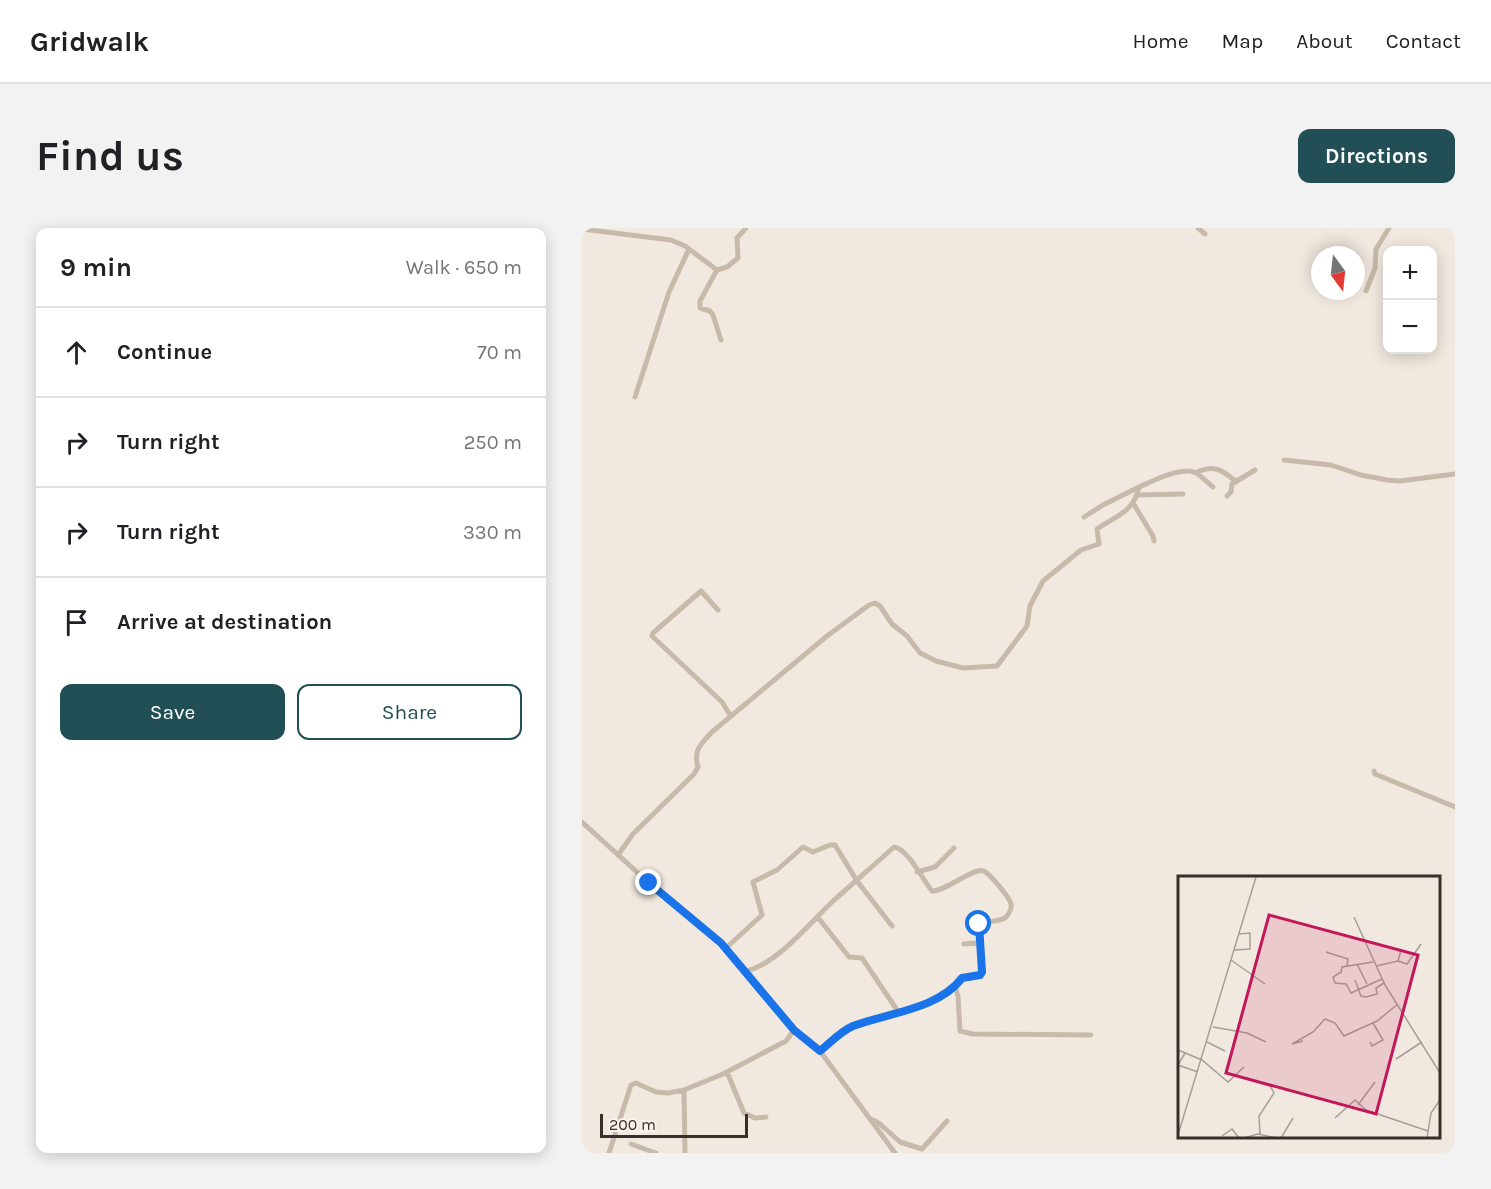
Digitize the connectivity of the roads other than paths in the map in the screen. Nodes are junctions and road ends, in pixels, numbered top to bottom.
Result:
1 (746, 228) edge
2 (1198, 228) edge
3 (1389, 228) edge
4 (582, 229) edge
5 (1205, 234) dead end
6 (689, 249) junction
7 (717, 270) junction
8 (1366, 291) dead end
9 (721, 340) dead end
10 (635, 397) dead end
11 (1284, 460) dead end
12 (1255, 470) dead end
13 (1197, 472) junction
14 (1455, 474) edge
15 (1237, 480) junction
16 (1139, 487) junction
17 (1213, 487) dead end
18 (1183, 494) dead end
19 (1137, 495) junction
20 (1227, 496) dead end
21 (1133, 503) junction
22 (1084, 517) dead end
23 (1154, 541) dead end
24 (718, 610) dead end
25 (730, 715) junction
26 (1374, 771) dead end
27 (1455, 807) edge
28 (582, 822) edge
29 (954, 848) dead end
30 (618, 855) junction
31 (917, 872) junction
32 (857, 881) junction
33 (816, 918) junction
34 (892, 926) dead end
35 (964, 944) dead end
36 (979, 945) junction
37 (726, 948) junction
38 (745, 971) junction
39 (955, 987) junction
40 (899, 1013) junction
41 (794, 1030) junction
42 (1091, 1035) dead end
43 (820, 1051) junction
44 (727, 1072) junction
45 (684, 1090) junction
46 (766, 1117) dead end
47 (871, 1119) junction
48 (947, 1121) dead end
49 (631, 1143) dead end
50 (609, 1153) edge
51 (656, 1153) edge
52 (685, 1153) edge
53 (896, 1153) edge

1 - 7 street
2 - 5 street
3 - 8 street
4 - 6 street
6 - 7 street
6 - 10 street
7 - 9 street
11 - 14 street
12 - 15 street
13 - 15 street
13 - 16 street
13 - 17 street
15 - 20 street
16 - 19 street
16 - 22 street
18 - 19 street
19 - 21 street
21 - 23 street
21 - 25 street
24 - 25 street
25 - 30 street
26 - 27 street
28 - 30 street
29 - 31 street
30 - 37 street
31 - 32 street
31 - 36 street
32 - 33 street
32 - 34 street
32 - 37 street
33 - 38 street
33 - 40 street
35 - 36 street
36 - 39 street
37 - 38 street
38 - 41 street
39 - 40 street
39 - 42 street
40 - 43 street
41 - 43 street
41 - 44 street
43 - 47 street
44 - 45 street
44 - 46 street
45 - 50 street
45 - 52 street
47 - 48 street
47 - 53 street
49 - 51 street

